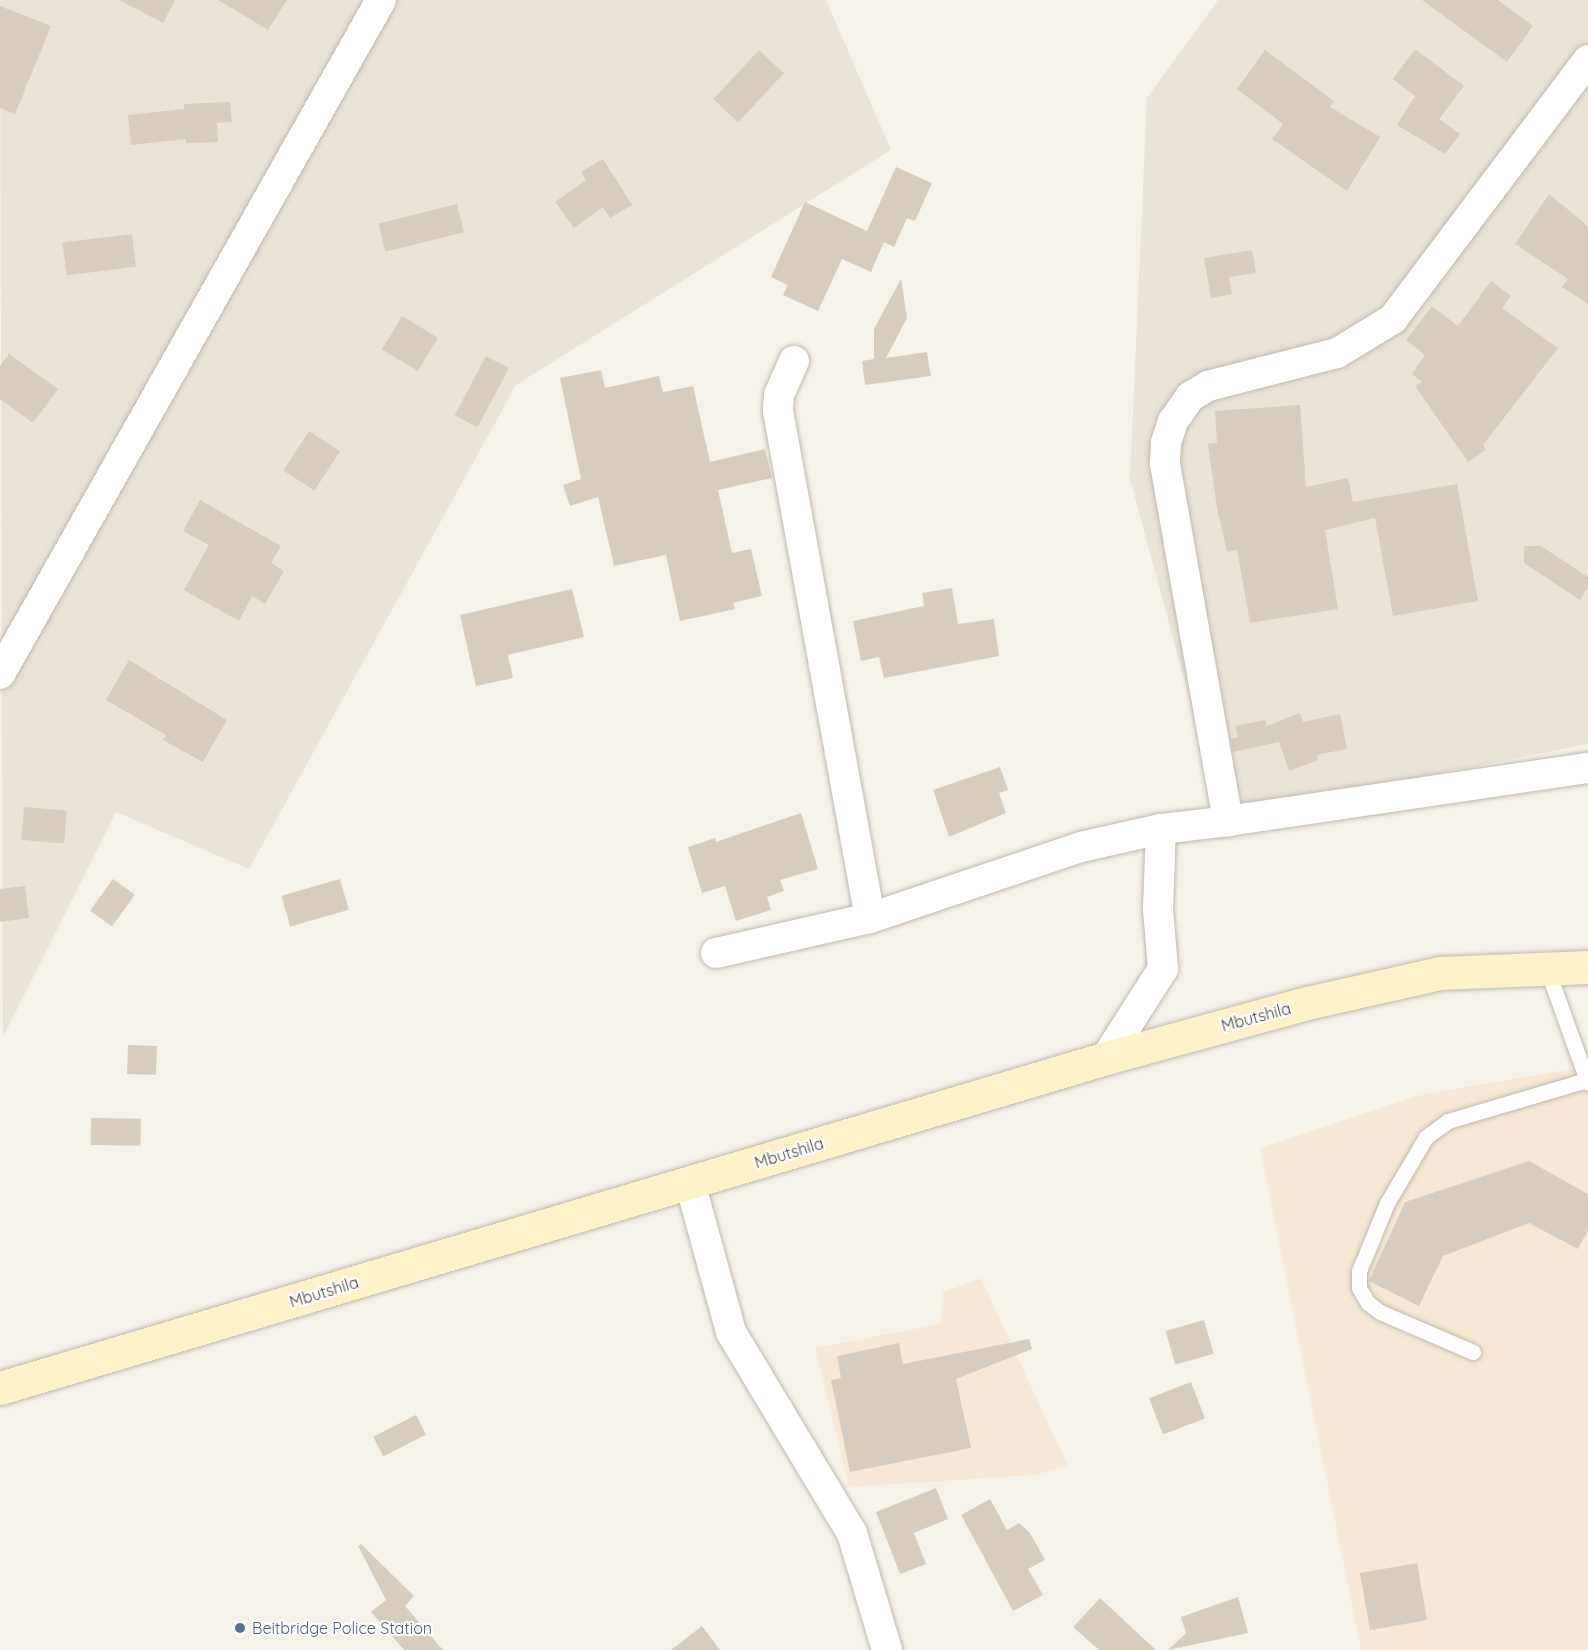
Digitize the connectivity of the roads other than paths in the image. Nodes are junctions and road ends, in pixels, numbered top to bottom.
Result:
1 (381, 0) edge
2 (1588, 60) edge
3 (795, 361) dead end
4 (0, 674) edge
5 (1588, 768) edge
6 (1228, 820) junction
7 (1161, 829) junction
8 (870, 918) junction
9 (716, 953) dead end
10 (1546, 966) junction
11 (1588, 967) edge
12 (1106, 1058) junction
13 (1587, 1081) edge
14 (690, 1183) junction
15 (1473, 1352) dead end
16 (0, 1388) edge
17 (887, 1650) edge

1 - 4 street
2 - 6 street
3 - 8 street
5 - 6 street
6 - 7 street
7 - 8 street
7 - 12 street
8 - 9 street
10 - 11 street, Mbutshila
10 - 12 street, Mbutshila
10 - 13 lane
12 - 14 street, Mbutshila
13 - 15 lane
14 - 16 street, Mbutshila
14 - 17 street

